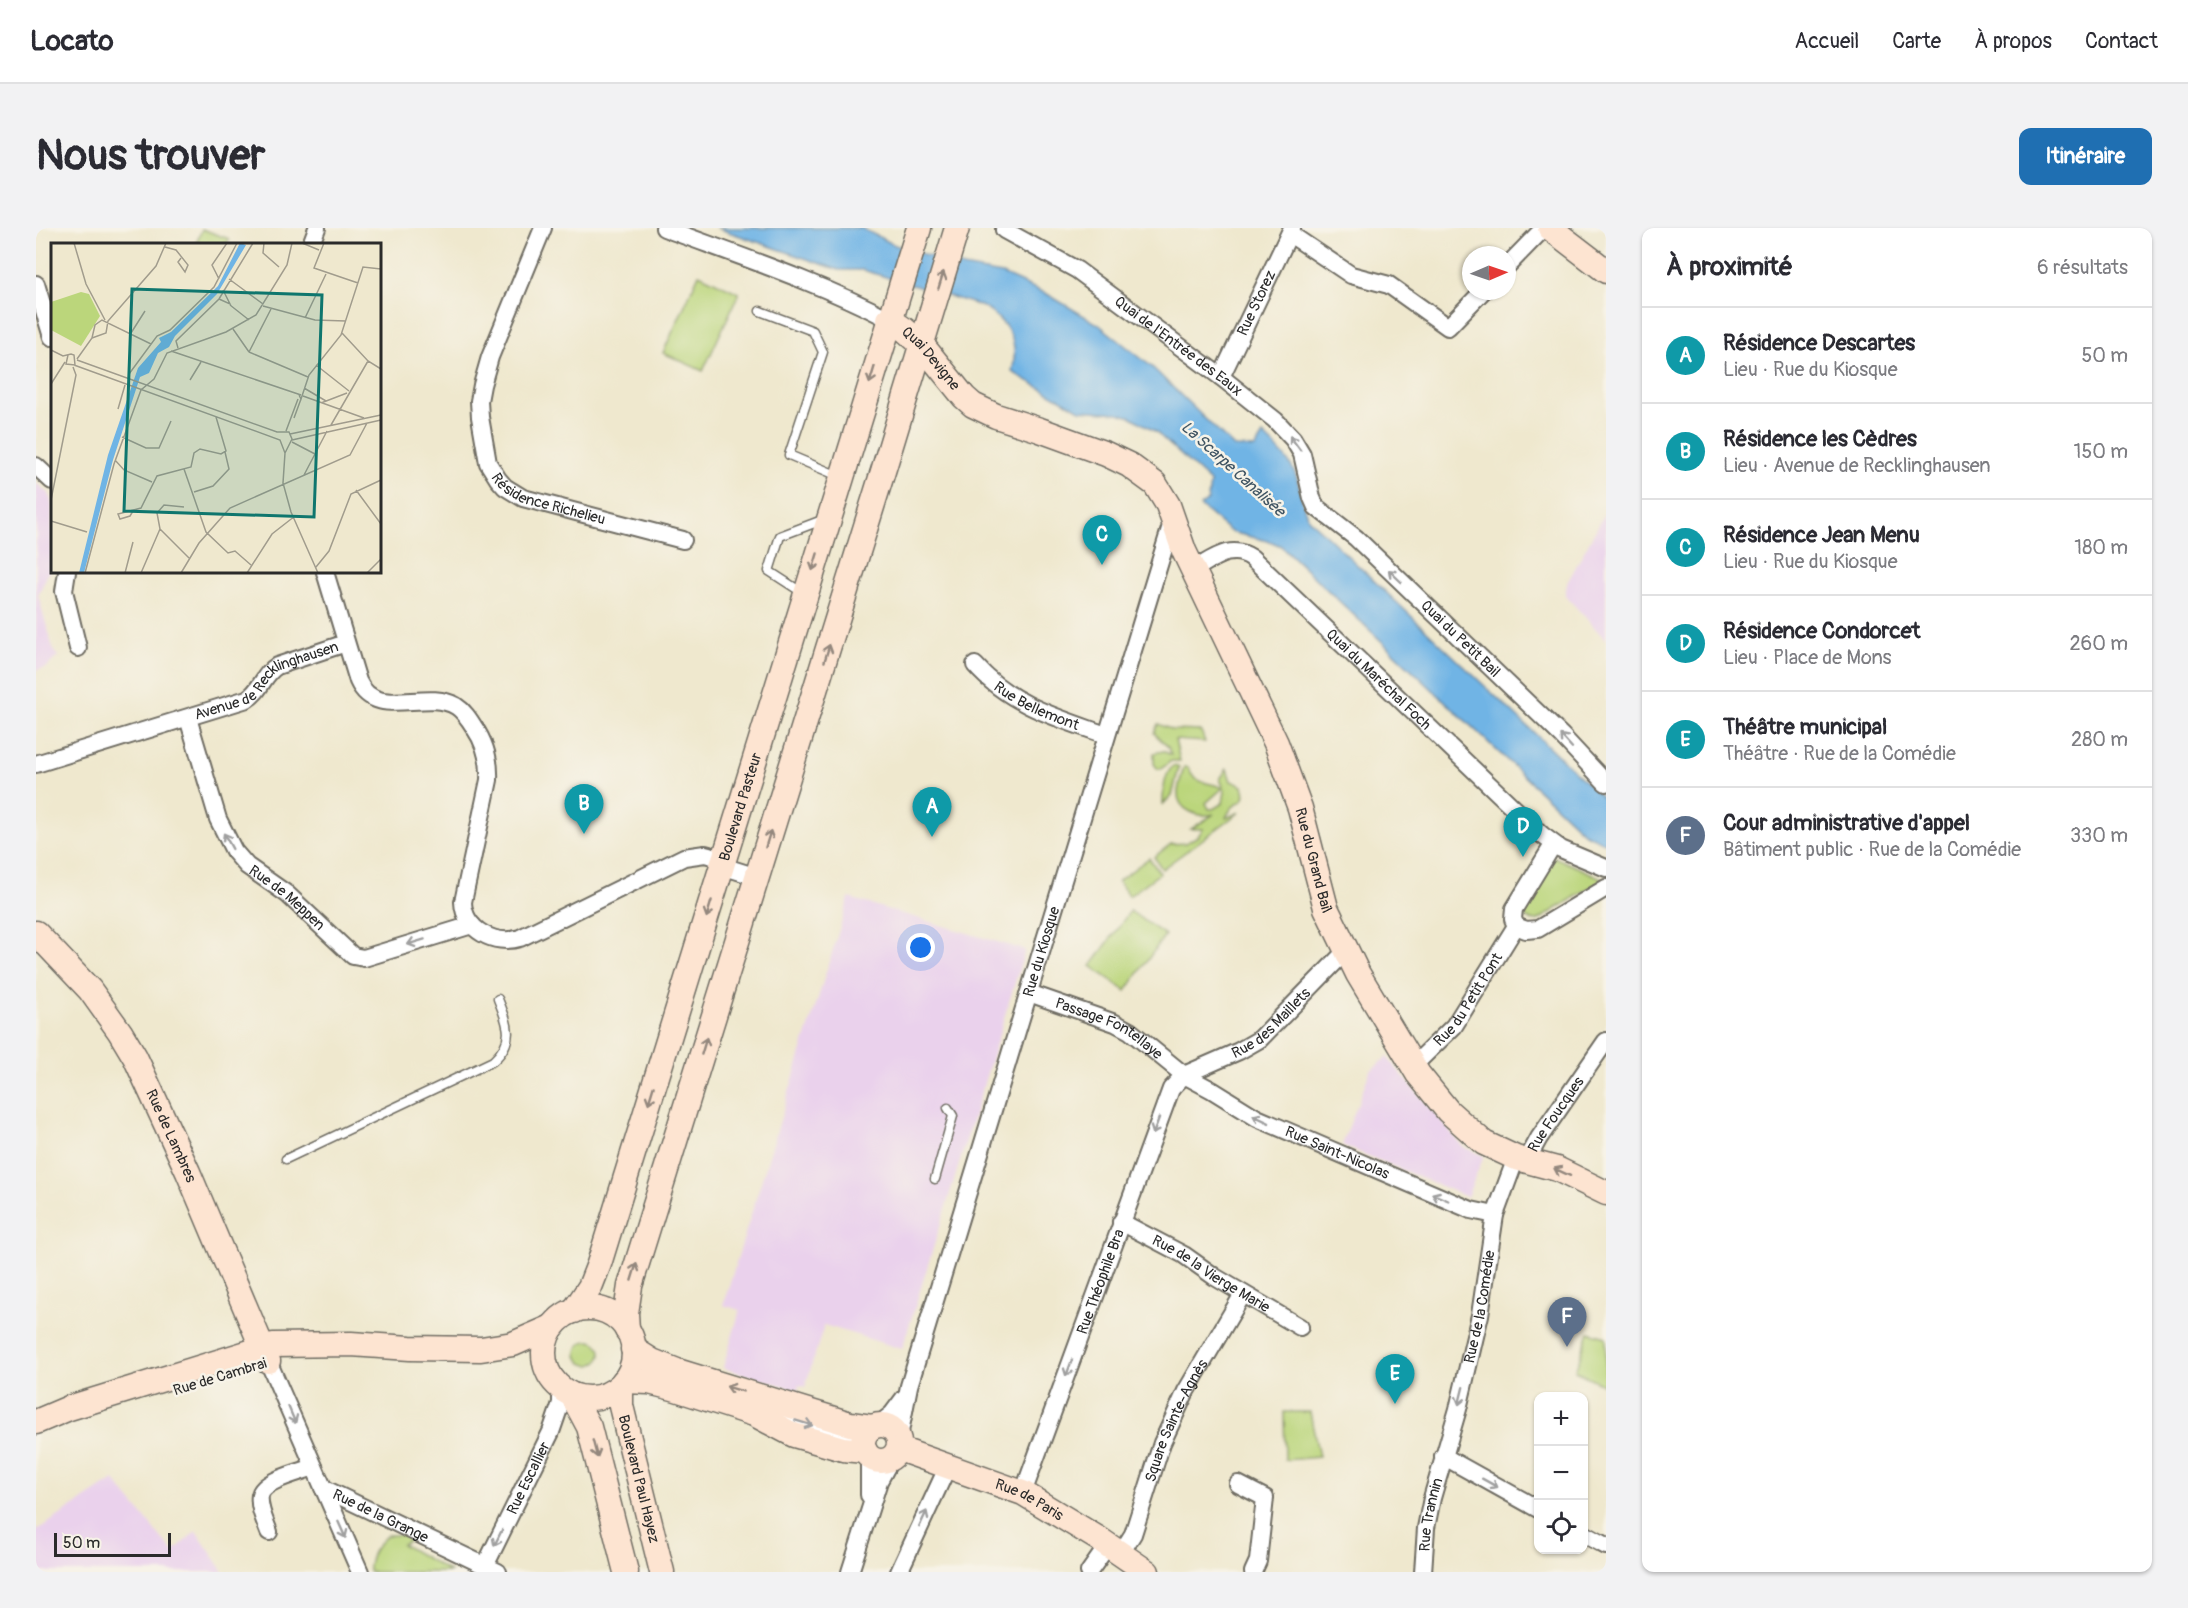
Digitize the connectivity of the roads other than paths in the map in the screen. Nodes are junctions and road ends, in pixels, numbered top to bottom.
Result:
1 (317, 228) edge
2 (543, 228) edge
3 (664, 228) edge
4 (1544, 228) edge
5 (1550, 228) edge
6 (918, 230) edge
7 (1004, 230) dead end
8 (1291, 231) edge
9 (955, 236) edge
10 (311, 243) edge
11 (1516, 257) edge
12 (1604, 264) edge
13 (37, 289) edge
14 (1474, 300) edge
15 (760, 311) dead end
16 (889, 319) junction
17 (51, 334) edge
18 (922, 345) junction
19 (1221, 376) junction
20 (36, 466) edge
21 (841, 477) junction
22 (51, 480) edge
23 (1312, 498) joint
24 (829, 518) junction
25 (1173, 519) junction
26 (683, 540) dead end
27 (1193, 570) junction
28 (67, 573) edge
29 (325, 573) edge
30 (806, 595) junction
31 (346, 643) junction
32 (78, 648) dead end
33 (975, 665) dead end
34 (188, 718) junction
35 (1106, 735) junction
36 (36, 764) edge
37 (1606, 783) edge
38 (1553, 845) junction
39 (723, 862) junction
40 (1606, 868) edge
41 (757, 877) junction
42 (1606, 888) edge
43 (472, 926) junction
44 (1516, 926) junction
45 (36, 933) edge
46 (1346, 951) junction
47 (1029, 993) junction
48 (498, 999) dead end
49 (1606, 1041) edge
50 (1413, 1066) junction
51 (1184, 1075) junction
52 (951, 1112) dead end
53 (286, 1159) dead end
54 (1521, 1159) junction
55 (935, 1179) dead end
56 (1606, 1193) edge
57 (1495, 1215) junction
58 (1121, 1222) junction
59 (1243, 1294) junction
60 (574, 1311) junction
61 (552, 1327) junction
62 (1300, 1327) dead end
63 (630, 1339) junction
64 (481, 1349) junction
65 (266, 1354) junction
66 (622, 1383) junction
67 (561, 1386) junction
68 (38, 1427) edge
69 (879, 1444) junction
70 (1443, 1456) junction
71 (948, 1466) junction
72 (314, 1467) junction
73 (1238, 1484) dead end
74 (323, 1488) junction
75 (1023, 1493) junction
76 (1534, 1506) edge
77 (269, 1532) dead end
78 (1588, 1536) edge
79 (1606, 1546) edge
80 (1114, 1549) junction
81 (482, 1568) edge
82 (360, 1572) edge
83 (626, 1572) edge
84 (662, 1572) edge
85 (850, 1572) edge
86 (898, 1572) edge
87 (1089, 1572) edge
88 (1147, 1572) edge
89 (1253, 1572) edge
90 (1423, 1572) edge

1 - 10 street
2 - 26 street, Résidence Richelieu
3 - 16 street, Quai Devigne
4 - 11 street
5 - 12 main road
6 - 16 main road, Boulevard Pasteur
7 - 19 street, Quai de l'Entrée des Eaux
8 - 14 street
8 - 19 street, Rue Storez
18 -> 9 main road
13 - 17 street
15 - 21 lane
16 - 18 main road, Quai Devigne
16 -> 21 main road, Boulevard Pasteur
18 - 25 main road, Quai Devigne
41 -> 18 main road
23 -> 19 street, Quai de l'Entrée des Eaux
20 - 22 street
21 - 24 main road, Boulevard Pasteur
37 -> 23 street, Quai du Petit Bail
24 -> 30 main road, Boulevard Pasteur
24 - 30 lane
25 - 27 main road, Rue du Grand Bail
25 - 35 street, Rue du Kiosque
27 - 38 street, Quai du Maréchal Foch
27 - 46 main road, Rue du Grand Bail
28 - 32 street
29 - 31 street
30 - 39 main road, Boulevard Pasteur
31 - 34 street, Avenue de Recklinghausen
31 - 43 street, Avenue de Recklinghausen
33 - 35 street, Rue Bellemont
34 - 36 street, Avenue de Recklinghausen
43 -> 34 street, Rue de Meppen
35 - 47 street, Rue du Kiosque
38 - 40 street
38 - 44 street
39 - 41 street
39 - 43 street
39 -> 60 main road, Boulevard Pasteur
63 -> 41 main road
42 - 44 street
44 - 50 street, Rue du Petit Pont
45 - 65 main road, Rue de Lambres
46 - 50 main road, Rue du Grand Bail
46 - 51 street, Rue des Maillets
47 - 51 street, Passage Fontellaye
47 - 69 street, Rue du Kiosque
48 - 53 lane
49 - 54 street, Rue Foucques
50 - 54 main road, Rue du Grand Bail
57 -> 51 street, Rue Saint-Nicolas
51 -> 58 street, Rue Théophile Bra
52 - 55 lane
56 -> 54 main road, Rue du Grand Bail
54 - 57 street, Rue de la Comédie
57 -> 70 street, Rue de la Comédie
58 - 59 street, Rue de la Vierge Marie
58 -> 75 street, Rue Théophile Bra
59 - 62 street, Rue de la Vierge Marie
59 - 80 street, Square Sainte-Agnès
60 - 61 main road
60 - 63 main road
61 - 64 main road, Rue de Cambrai
61 - 67 main road
63 - 66 main road
69 -> 63 main road, Rue de Paris
64 - 65 main road, Rue de Cambrai
64 - 67 main road, Rue de Cambrai
65 - 68 main road, Rue de Cambrai
65 -> 72 street, Rue de la Grange
66 - 67 main road
66 - 69 main road, Rue de Paris
66 - 84 main road, Boulevard Paul Hayez
67 -> 81 street, Rue Escallier
67 -> 83 main road
69 - 71 main road, Rue de Paris
69 - 85 street
70 -> 76 street
70 - 90 street, Rue Trannin
71 - 75 main road, Rue de Paris
86 -> 71 street
72 - 74 street, Rue de la Grange
72 - 77 street
73 - 89 street
74 - 81 street, Rue de la Grange
74 -> 82 street
75 - 80 main road, Rue de Paris
78 - 79 street
80 - 87 street, Square Sainte-Agnès
80 - 88 main road, Rue de Paris

